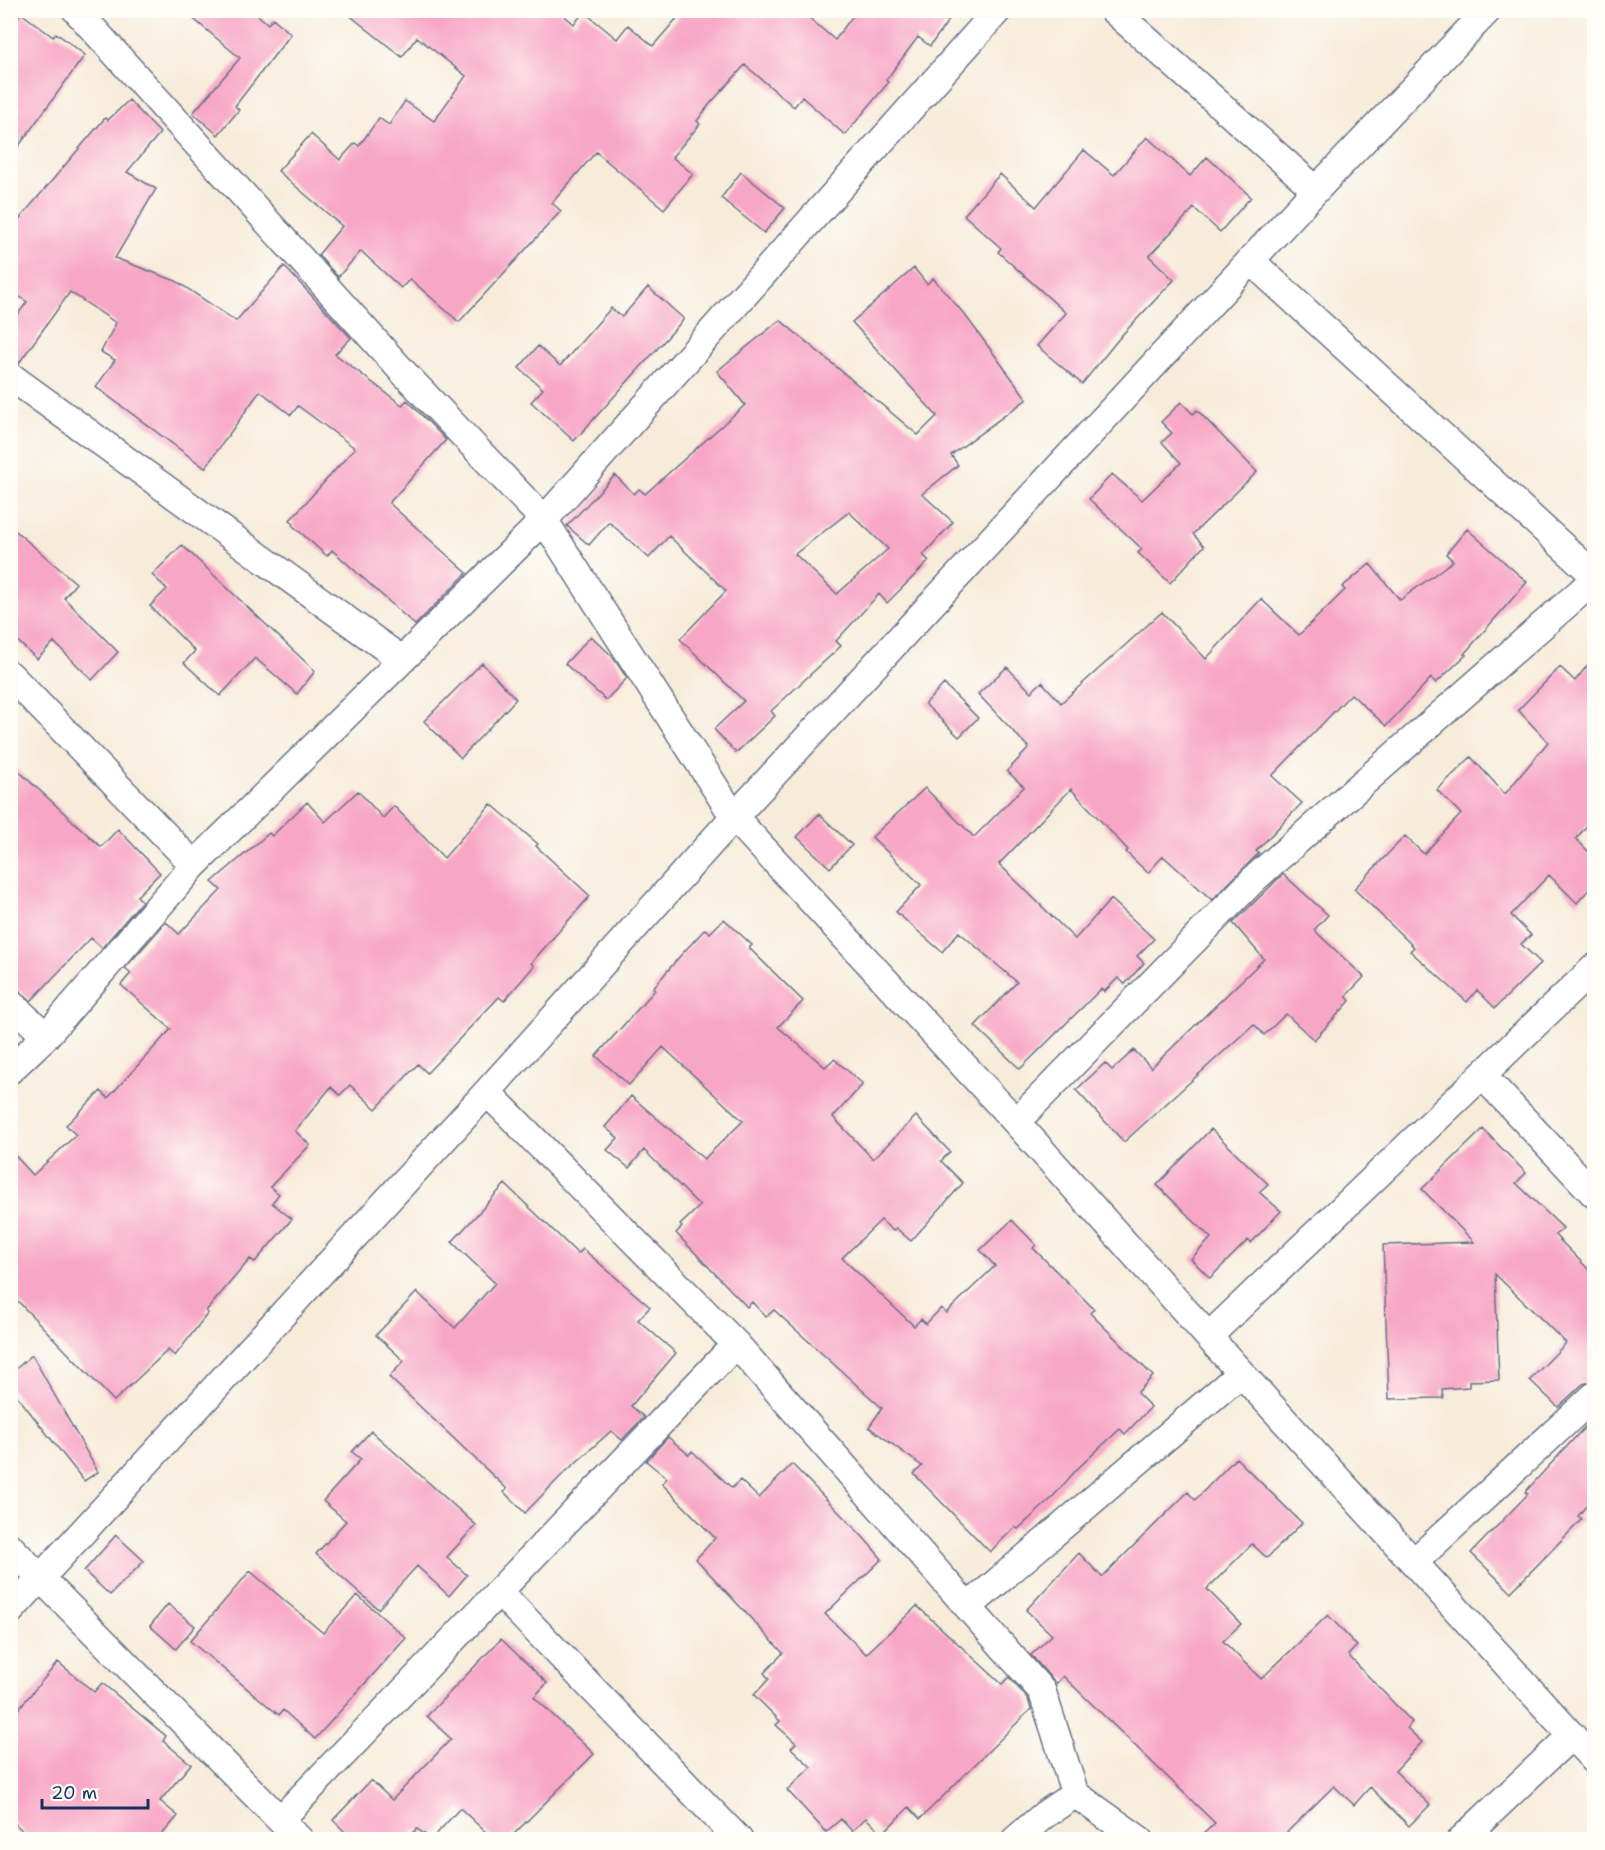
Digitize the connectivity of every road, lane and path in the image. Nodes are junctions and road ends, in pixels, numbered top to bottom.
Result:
1 (76, 10) edge
2 (998, 10) edge
3 (1113, 10) edge
4 (1488, 10) edge
5 (1316, 190) junction
6 (1251, 261) junction
7 (10, 376) edge
8 (544, 520) junction
9 (1594, 575) edge
10 (1594, 580) edge
11 (402, 660) junction
12 (10, 675) edge
13 (734, 817) junction
14 (194, 865) junction
15 (1594, 968) edge
16 (10, 1003) edge
17 (46, 1036) junction
18 (10, 1070) edge
19 (1483, 1076) junction
20 (487, 1092) junction
21 (1016, 1122) junction
22 (1594, 1194) edge
23 (1209, 1336) junction
24 (736, 1344) junction
25 (1241, 1373) junction
26 (1594, 1395) edge
27 (10, 1547) edge
28 (1414, 1562) junction
29 (41, 1577) junction
30 (500, 1593) junction
31 (968, 1607) junction
32 (10, 1611) edge
33 (1572, 1735) junction
34 (1594, 1760) edge
35 (1075, 1794) junction
36 (280, 1820) junction
37 (300, 1839) edge
38 (739, 1839) edge
39 (1015, 1839) edge
40 (1140, 1839) edge
41 (1461, 1839) edge

1 - 8 street
2 - 8 street
3 - 5 street
4 - 5 street
5 - 6 street
6 - 9 street
6 - 13 street
7 - 11 street
8 - 11 street
8 - 13 street
10 - 21 street
11 - 14 street
12 - 14 street
13 - 20 street
13 - 21 street
14 - 17 street
15 - 19 street
16 - 17 street
17 - 18 street
19 - 22 street
19 - 23 street
20 - 24 street
20 - 29 street
21 - 23 street
23 - 25 street
24 - 30 street
24 - 31 street
25 - 28 street
25 - 31 street
26 - 28 street
27 - 29 street
28 - 33 street
29 - 32 street
29 - 36 street
30 - 36 street
30 - 38 street
31 - 35 street
33 - 34 street
33 - 41 street
35 - 39 street
35 - 40 street
36 - 37 street

